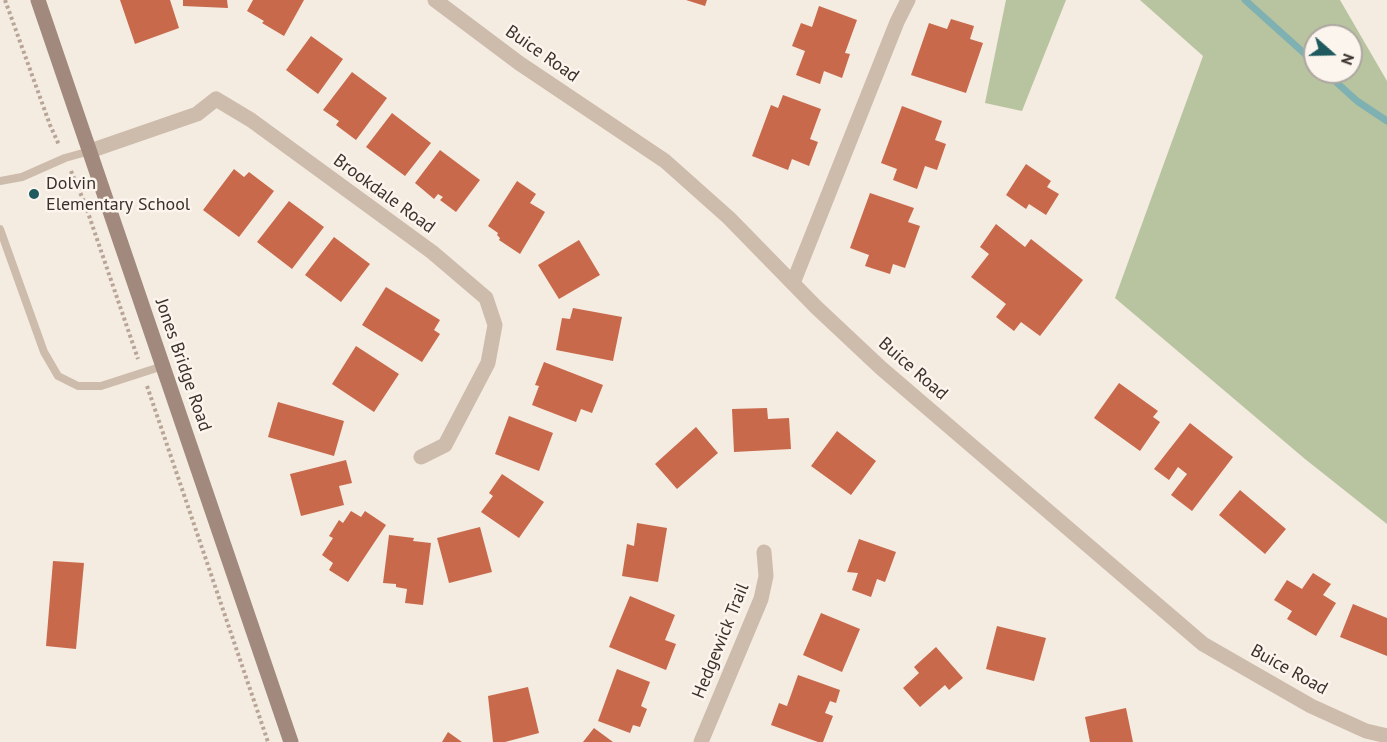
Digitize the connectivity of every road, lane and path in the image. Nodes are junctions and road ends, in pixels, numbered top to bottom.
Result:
1 (38, 0) edge
2 (435, 0) edge
3 (908, 0) edge
4 (90, 151) junction
5 (0, 181) edge
6 (0, 229) edge
7 (793, 283) junction
8 (163, 366) junction
9 (422, 458) dead end
10 (764, 552) dead end
11 (1387, 735) edge
12 (291, 742) edge
13 (701, 742) edge

1 - 4 main road, Jones Bridge Road
2 - 7 street, Buice Road
3 - 7 street
4 - 5 lane
4 - 8 main road, Jones Bridge Road
4 - 9 street, Brookdale Road
6 - 8 lane
7 - 11 street, Buice Road
8 - 12 main road, Jones Bridge Road
10 - 13 street, Hedgewick Trail

